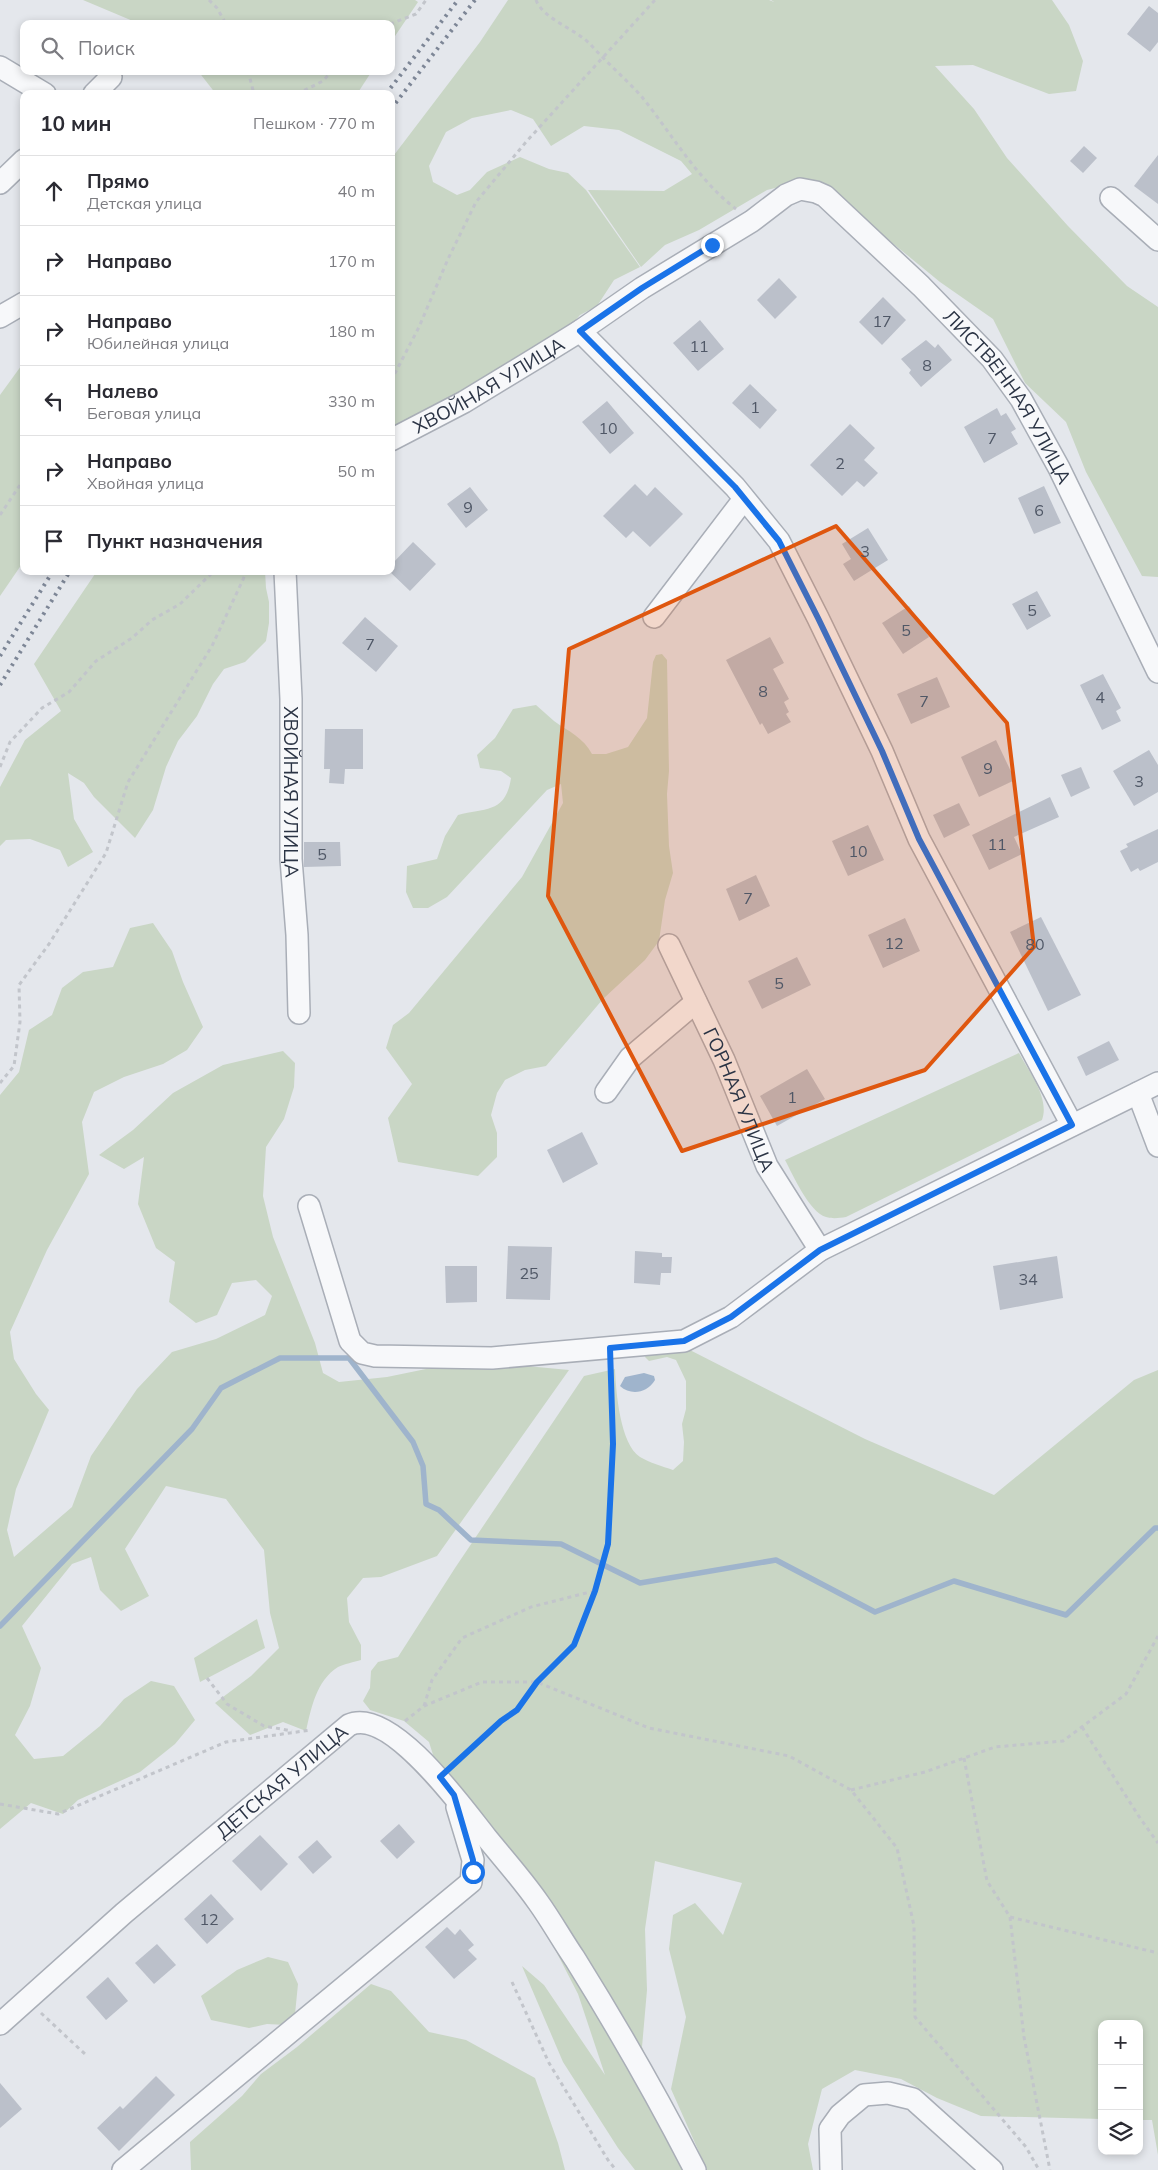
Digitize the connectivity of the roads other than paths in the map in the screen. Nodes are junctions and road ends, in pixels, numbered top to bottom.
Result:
1 (0, 66) edge
2 (111, 78) dead end
3 (39, 90) edge
4 (98, 90) edge
5 (20, 164) edge
6 (0, 183) edge
7 (786, 195) joint
8 (1111, 198) dead end
9 (1158, 240) edge
10 (20, 305) edge
11 (0, 316) edge
12 (580, 331) junction
13 (395, 438) edge
14 (744, 499) junction
15 (285, 575) edge
16 (654, 617) dead end
17 (1158, 672) edge
18 (669, 945) dead end
19 (696, 1002) junction
20 (299, 1013) dead end
21 (1158, 1083) edge
22 (606, 1092) dead end
23 (1138, 1093) junction
24 (1072, 1125) junction
25 (1158, 1146) edge
26 (309, 1206) dead end
27 (820, 1250) junction
28 (454, 1795) junction
29 (0, 2024) edge
30 (982, 2168) edge
31 (123, 2170) edge
32 (695, 2170) edge
33 (831, 2170) edge

1 - 3 street
2 - 4 street
5 - 6 street
7 - 12 street, ХВОЙНАЯ УЛИЦА
7 - 17 street, ЛИСТВЕННАЯ УЛИЦА
8 - 9 street
10 - 11 street
12 - 13 street, ХВОЙНАЯ УЛИЦА
12 - 14 street
14 - 16 street
14 - 24 street
15 - 20 street, ХВОЙНАЯ УЛИЦА
18 - 19 street, ГОРНАЯ УЛИЦА
19 - 22 street
19 - 27 street, ГОРНАЯ УЛИЦА
21 - 23 street
23 - 24 street
23 - 25 street
24 - 27 street
26 - 27 street
28 - 29 street, ДЕТСКАЯ УЛИЦА
28 - 31 street, ДЕТСКАЯ УЛИЦА
28 - 32 street
30 - 33 street

